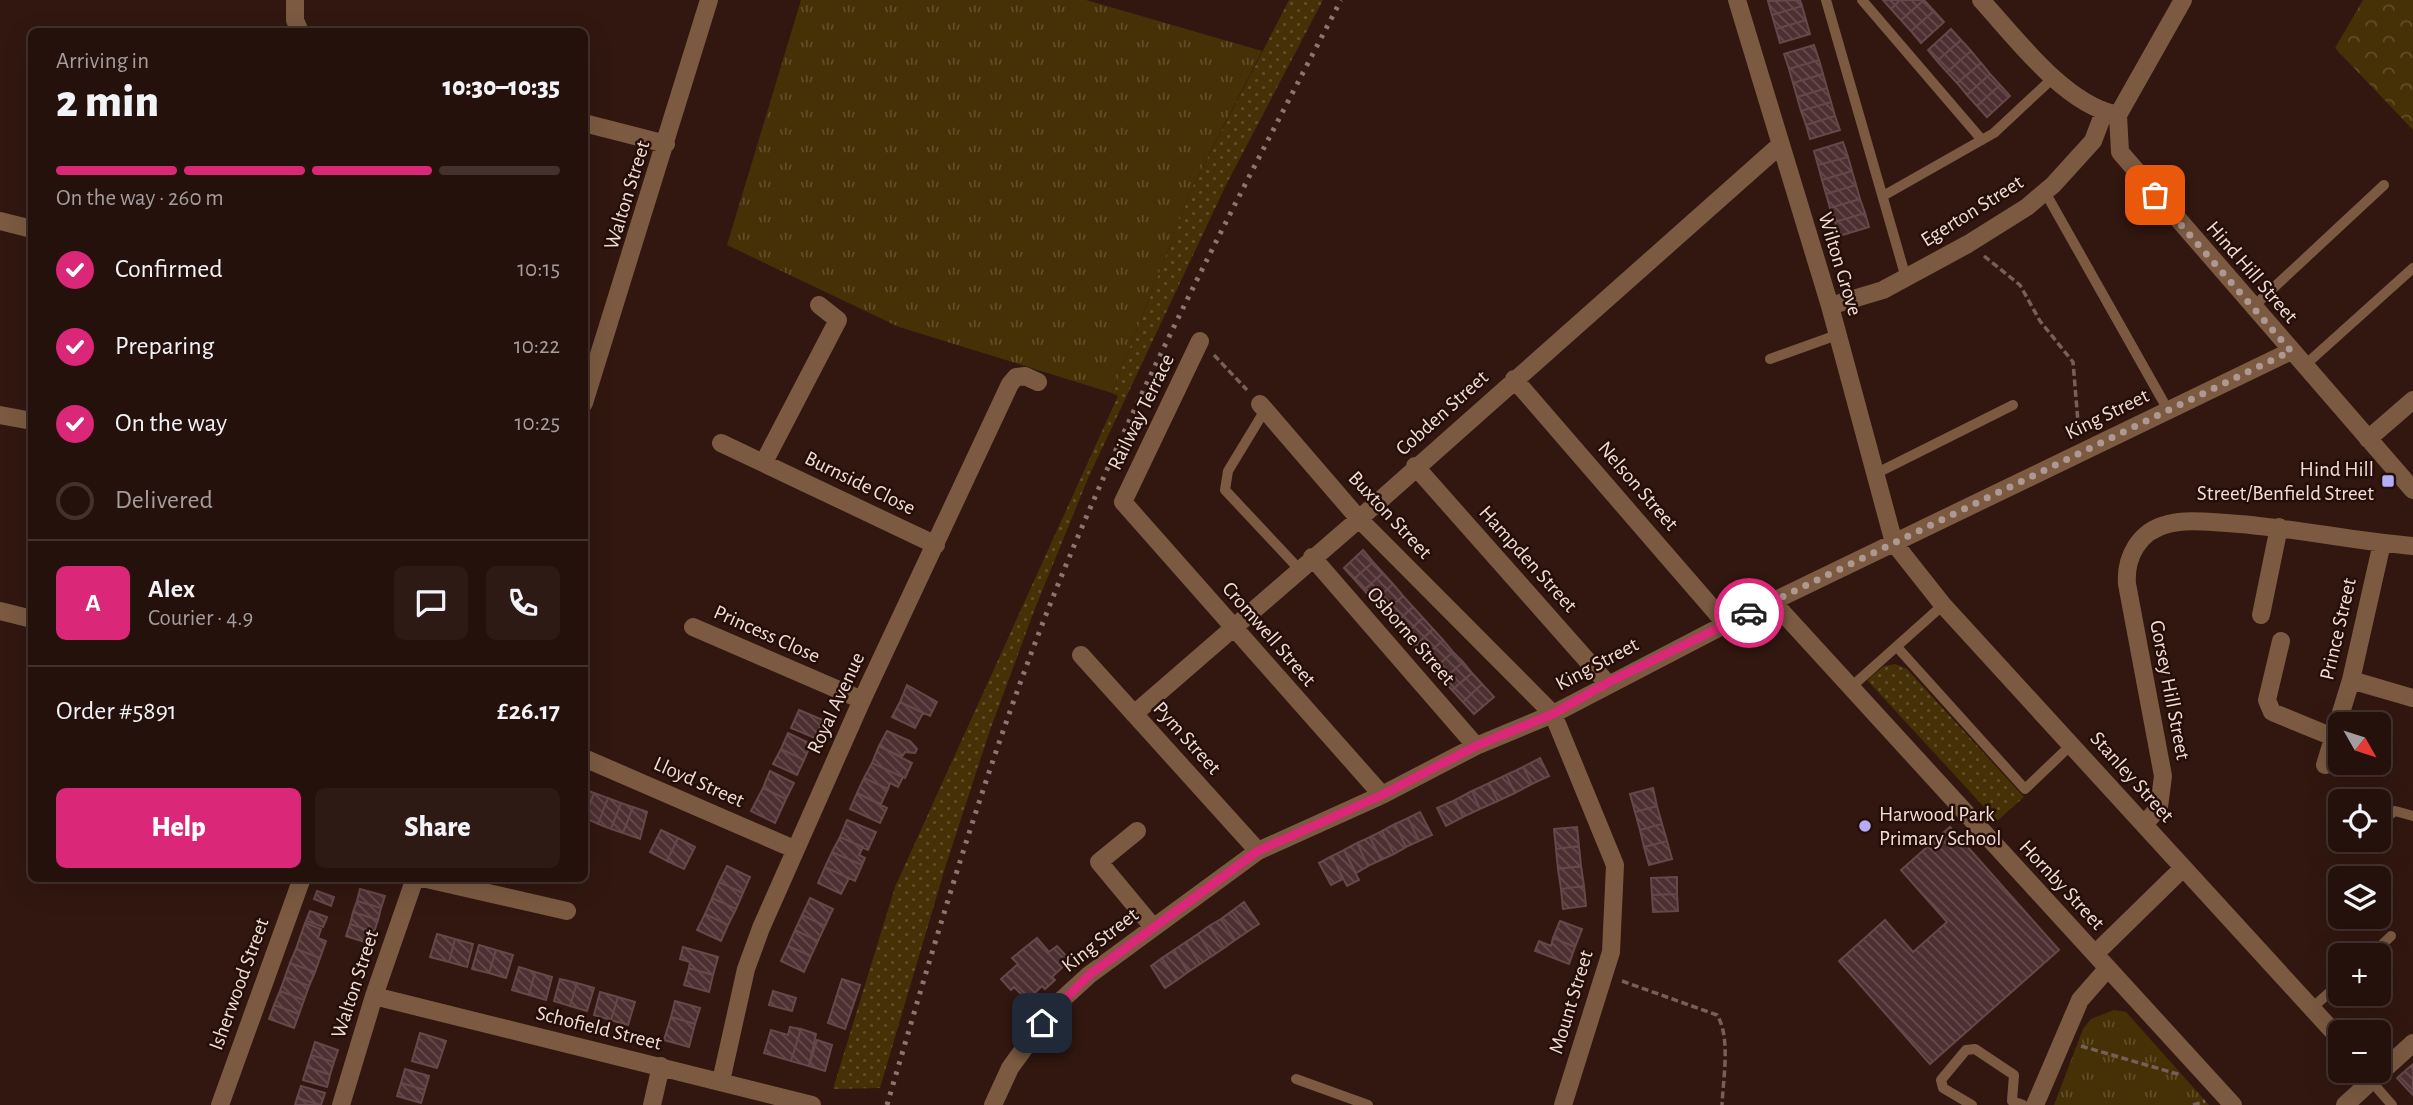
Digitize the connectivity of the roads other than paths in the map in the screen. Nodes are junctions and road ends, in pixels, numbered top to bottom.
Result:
1 (295, 0) edge
2 (709, 0) edge
3 (1737, 0) edge
4 (1826, 0) edge
5 (1862, 0) edge
6 (1981, 0) edge
7 (2183, 0) edge
8 (298, 28) edge
9 (2054, 77) junction
10 (2111, 114) junction
11 (588, 124) edge
12 (1982, 140) junction
13 (666, 144) junction
14 (1779, 146) junction
15 (2384, 185) dead end
16 (2045, 192) junction
17 (1883, 196) junction
18 (0, 221) edge
19 (28, 228) edge
20 (2413, 268) edge
21 (1906, 278) junction
22 (819, 305) dead end
23 (1830, 306) junction
24 (2253, 307) junction
25 (1838, 335) junction
26 (1200, 341) road end
27 (2291, 351) junction
28 (592, 358) edge
29 (1770, 359) dead end
30 (2304, 366) junction
31 (1514, 379) junction
32 (588, 380) edge
33 (1038, 382) dead end
34 (2413, 400) edge
35 (2013, 405) dead end
36 (1263, 407) joint
37 (2168, 410) junction
38 (0, 415) edge
39 (28, 420) edge
40 (2368, 439) junction
41 (721, 443) dead end
42 (764, 462) junction
43 (1415, 466) junction
44 (1875, 474) junction
45 (2413, 490) edge
46 (1123, 502) joint
47 (1359, 519) junction
48 (2279, 527) junction
49 (1894, 543) junction
50 (2382, 543) junction
51 (936, 545) junction
52 (2413, 546) edge
53 (1305, 563) junction
54 (1773, 602) junction
55 (1943, 605) junction
56 (0, 611) edge
57 (2261, 615) dead end
58 (28, 618) edge
59 (1726, 624) junction
60 (693, 627) dead end
61 (1233, 627) junction
62 (2281, 641) dead end
63 (1897, 648) junction
64 (1081, 655) dead end
65 (2351, 680) junction
66 (1607, 683) junction
67 (1850, 688) junction
68 (2413, 698) edge
69 (862, 700) junction
70 (2341, 712) edge
71 (1134, 713) junction
72 (1553, 714) junction
73 (2328, 735) edge
74 (2071, 745) junction
75 (1476, 746) junction
76 (2328, 754) edge
77 (588, 760) edge
78 (2325, 765) dead end
79 (1382, 795) junction
80 (2391, 814) edge
81 (2413, 816) edge
82 (2144, 825) junction
83 (1138, 831) dead end
84 (794, 849) junction
85 (1258, 851) junction
86 (2183, 868) junction
87 (301, 882) edge
88 (414, 882) edge
89 (440, 882) edge
90 (567, 911) dead end
91 (1153, 927) junction
92 (2391, 936) dead end
93 (2384, 943) edge
94 (2095, 954) junction
95 (2108, 968) junction
96 (2328, 994) edge
97 (374, 996) junction
98 (2312, 1008) junction
99 (2328, 1026) edge
100 (2413, 1043) edge
101 (2391, 1061) edge
102 (661, 1066) junction
103 (1296, 1079) dead end
104 (721, 1081) junction
105 (2366, 1083) edge
106 (2376, 1083) edge
107 (220, 1105) edge
108 (341, 1105) edge
109 (652, 1105) edge
110 (812, 1105) edge
111 (993, 1105) edge
112 (1368, 1105) edge
113 (1563, 1105) edge
114 (1972, 1105) edge
115 (2023, 1105) edge
116 (2035, 1105) edge
117 (2234, 1105) edge
118 (2345, 1105) edge
119 (2392, 1105) edge

1 - 8 street
2 - 13 street, Walton Street
3 - 14 street, Wilton Grove
4 - 17 lane
5 - 12 lane
6 - 9 street
7 - 10 street, Egerton Street
9 - 10 street
9 - 12 lane
10 - 16 street, Egerton Street
10 - 24 street, Hind Hill Street
11 - 13 street
12 - 17 lane
13 - 28 street, Walton Street
14 - 23 street, Wilton Grove
14 - 31 street, Cobden Street
15 - 24 lane
16 - 21 street, Egerton Street
16 - 37 lane
17 - 21 lane
18 - 19 street
20 - 30 lane
21 - 23 street, Egerton Street
22 - 42 street
23 - 25 street, Wilton Grove
24 - 27 street, Hind Hill Street
25 - 29 lane
25 - 44 street, Wilton Grove
26 - 46 street, Railway Terrace
27 - 30 street, Hind Hill Street
27 - 37 street, King Street
28 - 32 street, Walton Street
30 - 40 street, Hind Hill Street
31 - 43 street, Cobden Street
31 - 59 street, Nelson Street
33 - 51 street, Royal Avenue
34 - 40 street
35 - 44 lane
36 - 47 street, Buxton Street
36 - 53 lane
37 - 49 street, King Street
38 - 39 street
40 - 45 street, Hind Hill Street
41 - 42 street, Burnside Close
42 - 51 street, Burnside Close
43 - 47 street, Cobden Street
43 - 66 street, Hampden Street
44 - 49 street, Wilton Grove
46 - 61 street, Cromwell Street
47 - 53 street, Cobden Street
47 - 72 street, Buxton Street
48 - 50 street
48 - 57 street
48 - 82 street, Gorsey Hill Street
49 - 54 street, King Street
49 - 55 street, Stanley Street
50 - 52 street
50 - 65 street, Prince Street
51 - 69 street, Royal Avenue
53 - 61 street, Cobden Street
53 - 75 street, Osborne Street
54 - 59 street, King Street
54 - 67 street, Hornby Street
55 - 63 lane
55 - 74 street, Stanley Street
56 - 58 street
59 - 66 street, King Street
60 - 69 street, Princess Close
61 - 71 street, Cobden Street
61 - 79 street, Cromwell Street
62 - 73 street
63 - 67 lane
63 - 74 lane
64 - 71 street, Pym Street
65 - 68 street
65 - 70 street, Prince Street
66 - 72 street, King Street
67 - 94 street, Hornby Street
69 - 84 street, Royal Avenue
71 - 85 street, Pym Street
72 - 75 street, King Street
72 - 113 street, Mount Street
74 - 82 street, Stanley Street
75 - 79 street, King Street
76 - 78 street, Prince Street
77 - 84 street, Lloyd Street
79 - 85 street, King Street
80 - 81 lane
82 - 86 street, Stanley Street
83 - 91 street
84 - 104 street, Royal Avenue
85 - 91 street, King Street
86 - 94 street
86 - 98 street, Stanley Street
87 - 107 street, Isherwood Street
88 - 97 street, Walton Street
89 - 90 street
91 - 111 street, King Street
92 - 93 lane
94 - 95 street, Hornby Street
95 - 116 street
95 - 117 street, Hornby Street
96 - 98 lane
97 - 102 street, Schofield Street
97 - 108 street, Walton Street
98 - 99 street, Stanley Street
100 - 101 street
102 - 104 street, Schofield Street
102 - 109 street
103 - 112 lane
104 - 110 street, Schofield Street
105 - 118 street
106 - 119 lane
114 - 115 lane

